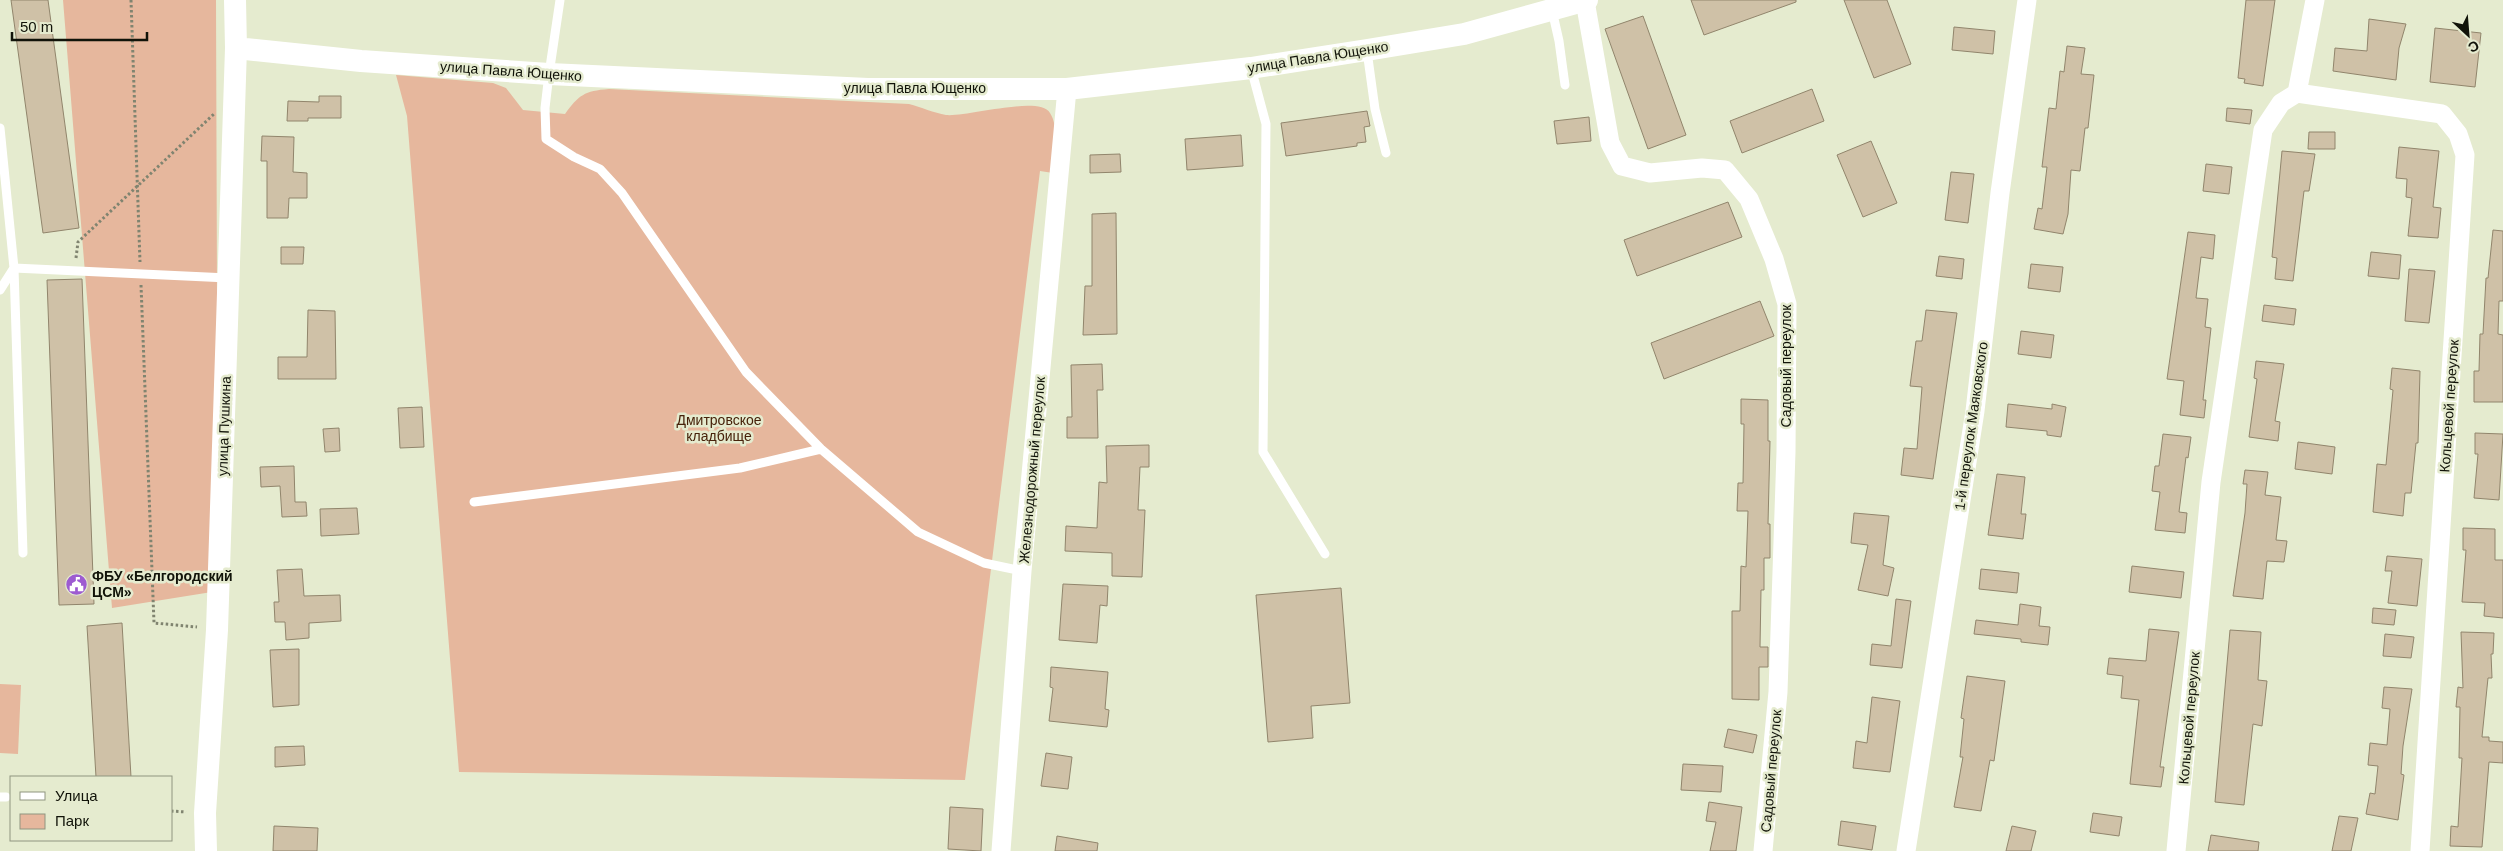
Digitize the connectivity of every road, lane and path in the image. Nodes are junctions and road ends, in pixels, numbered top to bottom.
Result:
1 (131, 0) edge
2 (235, 0) edge
3 (560, 0) edge
4 (1586, 0) edge
5 (2027, 0) edge
6 (2315, 0) edge
7 (1552, 10) junction
8 (236, 48) junction
9 (1367, 50) junction
10 (1251, 68) junction
11 (549, 74) junction
12 (1565, 85) dead end
13 (1067, 89) junction
14 (2297, 93) junction
15 (233, 95) junction
16 (0, 128) edge
17 (1386, 153) dead end
18 (138, 187) junction
19 (14, 268) junction
20 (75, 271) junction
21 (141, 275) junction
22 (228, 278) junction
23 (0, 290) edge
24 (821, 449) junction
25 (474, 502) dead end
26 (23, 553) dead end
27 (1325, 554) dead end
28 (1022, 571) junction
29 (217, 630) junction
30 (206, 851) edge
31 (1001, 851) edge
32 (1764, 851) edge
33 (1906, 851) edge
34 (2176, 851) edge
35 (2420, 851) edge

1 - 18 path
2 - 8 street, улица Пушкина
3 - 11 lane
4 - 7 street, улица Павла Ющенко
4 - 32 street, Садовый переулок
5 - 33 street, 1-й переулок Маяковского
6 - 14 street
7 - 9 street, улица Павла Ющенко
7 - 12 lane
8 - 11 street, улица Павла Ющенко
8 - 15 street, улица Пушкина
9 - 10 street, улица Павла Ющенко
9 - 17 lane
10 - 13 street, улица Павла Ющенко
10 - 27 lane
11 - 13 street, улица Павла Ющенко
11 - 24 lane
13 - 28 street, Железнодорожный переулок
14 - 34 street, Кольцевой переулок
14 - 35 street, Кольцевой переулок
15 - 18 path
15 - 22 street, улица Пушкина
16 - 19 lane
18 - 20 path
18 - 21 path
19 - 20 lane
19 - 23 lane
19 - 26 lane
20 - 21 lane
21 - 22 lane
21 - 29 path
22 - 29 street, улица Пушкина
24 - 25 lane
24 - 28 lane
28 - 31 street, Железнодорожный переулок
29 - 30 street, улица Пушкина

